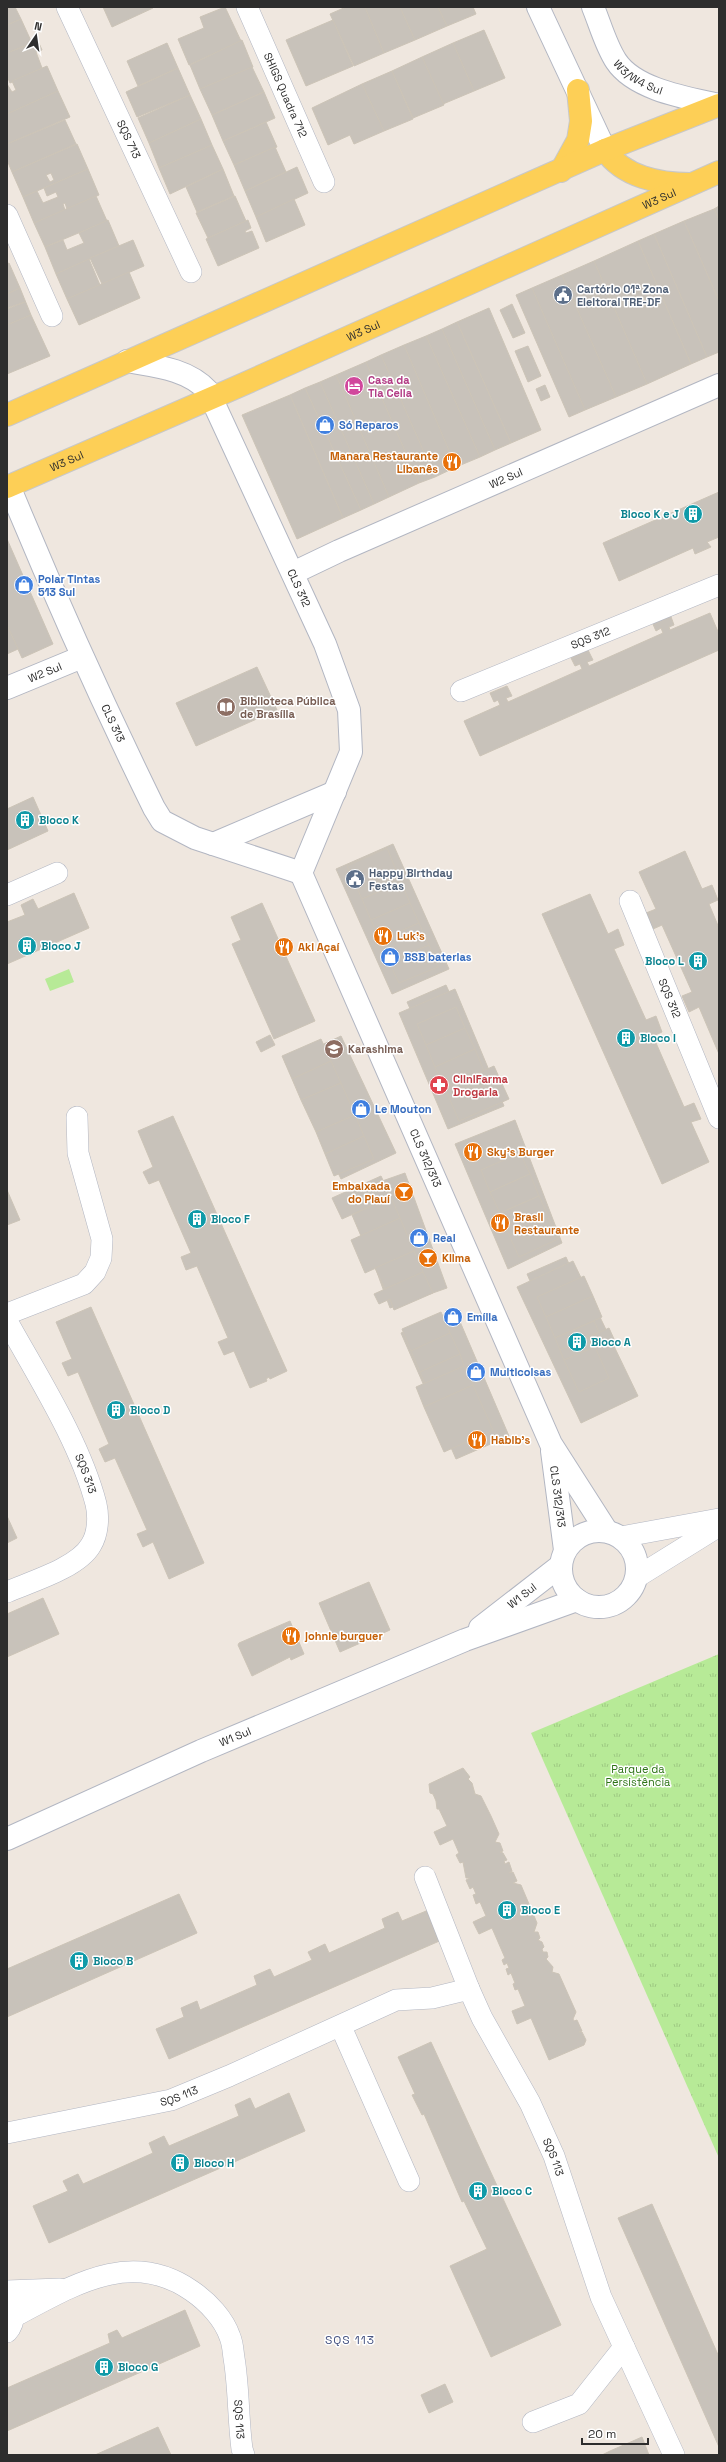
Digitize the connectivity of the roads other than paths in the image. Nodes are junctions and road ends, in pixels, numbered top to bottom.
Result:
1 (67, 7) edge
2 (247, 7) edge
3 (538, 7) edge
4 (593, 7) edge
5 (578, 90) junction
6 (719, 105) edge
7 (605, 150) junction
8 (561, 171) junction
9 (719, 172) edge
10 (324, 182) dead end
11 (692, 184) junction
12 (7, 215) edge
13 (191, 272) dead end
14 (52, 316) dead end
15 (127, 361) junction
16 (719, 385) edge
17 (212, 398) junction
18 (7, 415) edge
19 (8, 486) edge
20 (293, 573) junction
21 (719, 585) edge
22 (82, 657) junction
23 (7, 688) edge
24 (461, 691) dead end
25 (335, 792) junction
26 (213, 844) junction
27 (57, 873) dead end
28 (301, 873) junction
29 (7, 895) edge
30 (630, 901) dead end
31 (77, 1117) dead end
32 (719, 1118) edge
33 (7, 1314) edge
34 (7, 1321) edge
35 (551, 1444) junction
36 (719, 1519) edge
37 (719, 1526) edge
38 (613, 1533) junction
39 (562, 1558) junction
40 (637, 1577) junction
41 (7, 1592) edge
42 (577, 1600) junction
43 (464, 1640) junction
44 (7, 1839) edge
45 (425, 1876) dead end
46 (469, 1989) junction
47 (341, 2027) junction
48 (7, 2134) edge
49 (409, 2181) dead end
50 (67, 2289) junction
51 (7, 2291) edge
52 (7, 2296) edge
53 (11, 2324) edge
54 (624, 2347) junction
55 (533, 2422) dead end
56 (244, 2455) edge
57 (674, 2455) edge

1 - 13 street, SQS 713
2 - 10 street, SHIGS Quadra 712
3 - 5 street
4 - 6 street, W3/W4 Sul
5 - 7 street
5 - 8 main road
6 - 7 main road
7 - 8 main road
7 - 11 main road
8 - 15 main road
9 - 11 main road, W3 Sul
11 - 17 main road, W3 Sul
12 - 14 street
15 - 17 street, CLS 312
15 - 18 main road
16 - 20 street, W2 Sul
17 - 19 main road, W3 Sul
17 - 20 street, CLS 312
19 - 22 street, CLS 313
20 - 25 street, CLS 312
21 - 24 street, SQS 312
22 - 23 street, W2 Sul
22 - 26 street, CLS 313
25 - 26 street
25 - 28 street, CLS 312
26 - 28 street, CLS 313
27 - 29 street
28 - 35 street, CLS 312/313
30 - 32 street, SQS 312
31 - 33 street
34 - 41 street, SQS 313
35 - 38 street, CLS 312/313
35 - 39 street, CLS 312/313
36 - 38 street
37 - 40 street
38 - 39 street
38 - 40 street
39 - 42 street
39 - 43 street, W1 Sul
40 - 42 street
42 - 43 street, W1 Sul
43 - 44 street, W1 Sul
45 - 46 street
46 - 47 street, SQS 113
46 - 54 street, SQS 113
47 - 48 street, SQS 113
47 - 49 street
50 - 51 street, SQS 113
50 - 53 street, SQS 113
50 - 56 street, SQS 113
52 - 53 street, SQS 113
54 - 55 street
54 - 57 street, SQS 113

